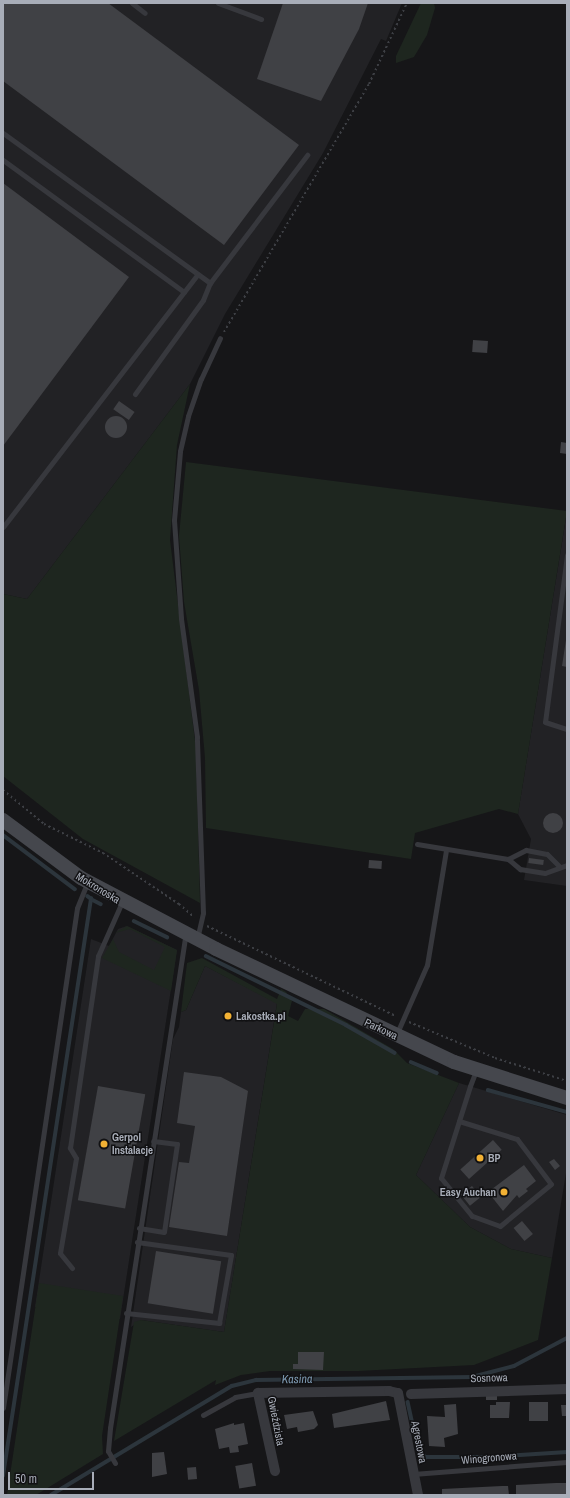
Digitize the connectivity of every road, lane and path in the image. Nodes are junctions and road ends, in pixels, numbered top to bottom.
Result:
1 (132, 3) edge
2 (218, 3) edge
3 (407, 3) edge
4 (145, 13) dead end
5 (261, 19) dead end
6 (3, 133) edge
7 (306, 155) dead end
8 (3, 160) edge
9 (198, 274) junction
10 (210, 283) junction
11 (184, 292) junction
12 (220, 338) joint
13 (135, 394) dead end
14 (3, 527) edge
15 (567, 555) edge
16 (567, 729) edge
17 (3, 790) edge
18 (3, 820) edge
19 (417, 844) dead end
20 (446, 850) junction
21 (508, 859) junction
22 (567, 865) edge
23 (559, 866) junction
24 (88, 882) junction
25 (122, 902) junction
26 (202, 924) junction
27 (195, 938) junction
28 (394, 1015) dead end
29 (411, 1023) dead end
30 (396, 1036) junction
31 (476, 1070) junction
32 (567, 1081) edge
33 (567, 1098) edge
34 (459, 1121) junction
35 (153, 1141) junction
36 (139, 1228) junction
37 (137, 1242) junction
38 (72, 1268) dead end
39 (126, 1313) junction
40 (567, 1389) edge
41 (258, 1393) junction
42 (398, 1393) joint
43 (411, 1394) dead end
44 (3, 1408) edge
45 (203, 1415) dead end
46 (567, 1462) edge
47 (115, 1463) dead end
48 (274, 1471) dead end
49 (414, 1474) junction
50 (418, 1495) edge

1 - 4 lane
2 - 5 lane
3 - 12 path
6 - 9 lane
7 - 10 lane
8 - 11 lane
9 - 10 lane
9 - 11 lane
10 - 13 lane
11 - 14 lane
12 - 26 lane
15 - 16 lane
17 - 26 path
18 - 24 main road, Mokronoska
19 - 20 lane
20 - 21 lane
20 - 30 lane
21 - 23 lane
21 - 23 lane
22 - 23 lane
24 - 25 main road, Mokronoska
24 - 44 lane
25 - 27 main road, Mokronoska
25 - 38 lane
26 - 27 lane
26 - 28 path
27 - 30 main road, Parkowa
27 - 35 lane
29 - 32 path
30 - 31 main road, Parkowa
31 - 33 main road, Parkowa
31 - 34 lane
34 - 34 lane
35 - 36 lane
35 - 36 lane
36 - 37 lane
37 - 39 lane
37 - 39 lane
39 - 47 lane
40 - 43 street, Sosnowa
41 - 42 street, Gwieździsta
41 - 45 lane
41 - 48 street, Gwieździsta
42 - 49 street, Agrestowa
46 - 49 lane, Winogronowa
49 - 50 street, Agrestowa

